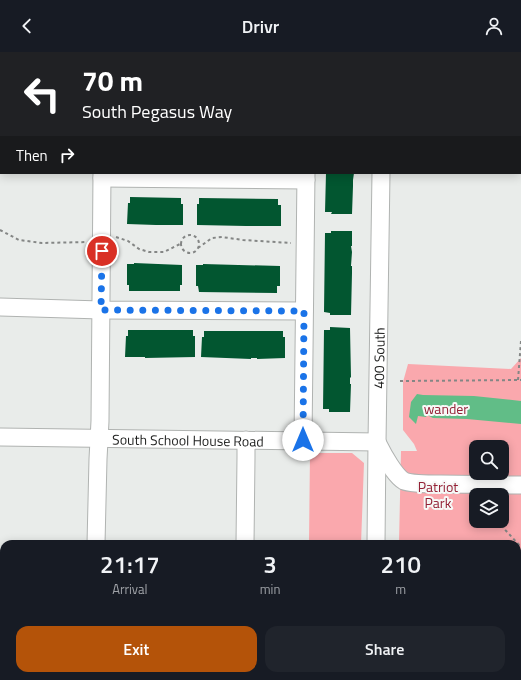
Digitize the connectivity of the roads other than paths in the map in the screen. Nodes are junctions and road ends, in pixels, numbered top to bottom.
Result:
1 (381, 174) edge
2 (102, 175) edge
3 (306, 177) edge
4 (0, 306) edge
5 (101, 310) junction
6 (304, 311) junction
7 (0, 437) edge
8 (99, 439) junction
9 (246, 440) junction
10 (303, 440) junction
11 (377, 442) junction
12 (521, 485) edge
13 (96, 540) edge
14 (245, 540) edge
15 (376, 540) edge

1 - 11 street, 400 South
2 - 3 street
2 - 5 street
3 - 6 street
4 - 5 street
5 - 6 street
5 - 8 street
6 - 10 street
7 - 8 street, South School House Road
8 - 9 street, South School House Road
8 - 13 street
9 - 10 street, South School House Road
9 - 14 street
10 - 11 street, South School House Road
11 - 12 street
11 - 15 street, 400 South

